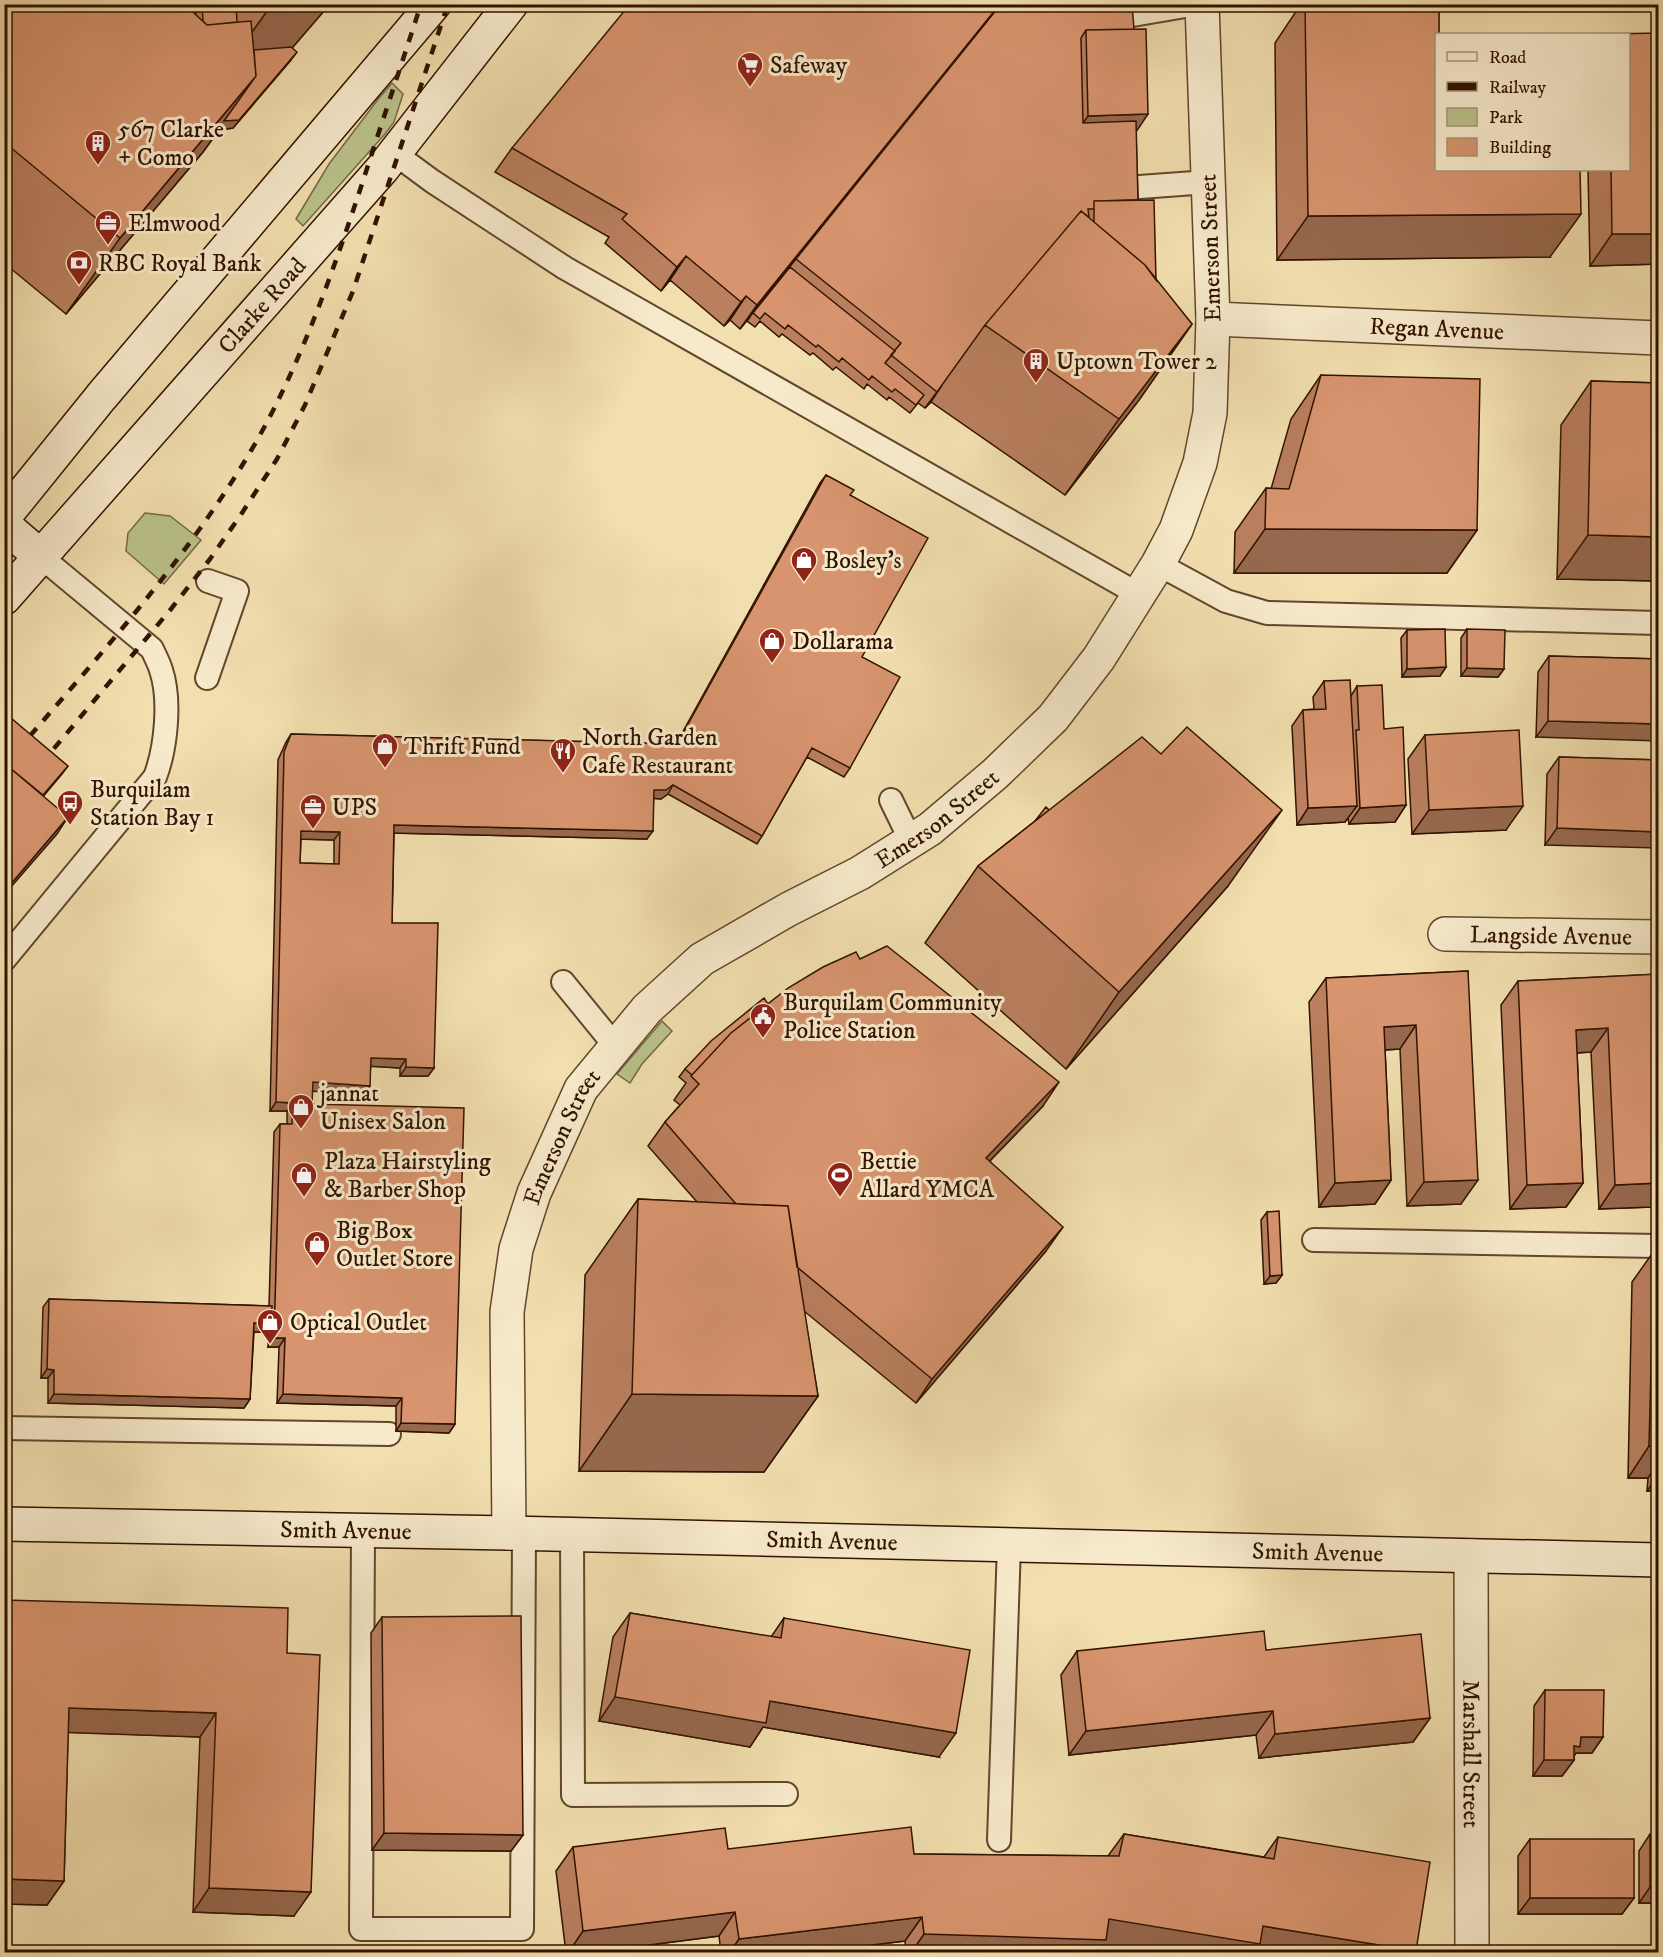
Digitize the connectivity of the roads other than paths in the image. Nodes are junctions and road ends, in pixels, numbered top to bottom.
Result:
1 (434, 4) edge
2 (511, 4) edge
3 (1197, 4) edge
4 (1202, 4) edge
5 (1121, 17) edge
6 (394, 153) junction
7 (1208, 182) junction
8 (1126, 188) edge
9 (1213, 319) junction
10 (1659, 338) edge
11 (4, 517) edge
12 (4, 525) edge
13 (40, 556) junction
14 (1158, 564) junction
15 (208, 581) dead end
16 (1138, 594) junction
17 (4, 598) edge
18 (1659, 623) edge
19 (207, 678) dead end
20 (891, 800) dead end
21 (912, 841) junction
22 (1444, 934) dead end
23 (1659, 937) edge
24 (4, 960) edge
25 (563, 982) dead end
26 (616, 1047) junction
27 (1314, 1240) dead end
28 (1659, 1246) edge
29 (4, 1428) edge
30 (389, 1434) dead end
31 (4, 1524) edge
32 (363, 1531) junction
33 (517, 1533) junction
34 (572, 1535) junction
35 (1009, 1545) junction
36 (1471, 1556) junction
37 (1659, 1560) edge
38 (786, 1794) dead end
39 (999, 1840) dead end
40 (1472, 1953) edge

1 - 11 street
2 - 6 street, Clarke Road
3 - 5 lane
4 - 7 street, Emerson Street
6 - 13 street, Clarke Road
6 - 16 lane
7 - 8 lane
7 - 9 street, Emerson Street
9 - 10 street, Regan Avenue
9 - 14 street, Emerson Street
12 - 13 street
13 - 17 street, Clarke Road
13 - 24 lane
14 - 16 street, Emerson Street
14 - 18 lane
15 - 19 lane
16 - 21 street, Emerson Street
20 - 21 lane
21 - 26 street, Emerson Street
22 - 23 street, Langside Avenue
25 - 26 lane
26 - 33 street, Emerson Street
27 - 28 lane
29 - 30 lane
31 - 32 street, Smith Avenue
32 - 33 street, Smith Avenue
32 - 33 lane
33 - 34 street, Smith Avenue
34 - 35 street, Smith Avenue
34 - 38 lane
35 - 36 street, Smith Avenue
35 - 39 lane
36 - 37 street, Smith Avenue
36 - 40 street, Marshall Street

